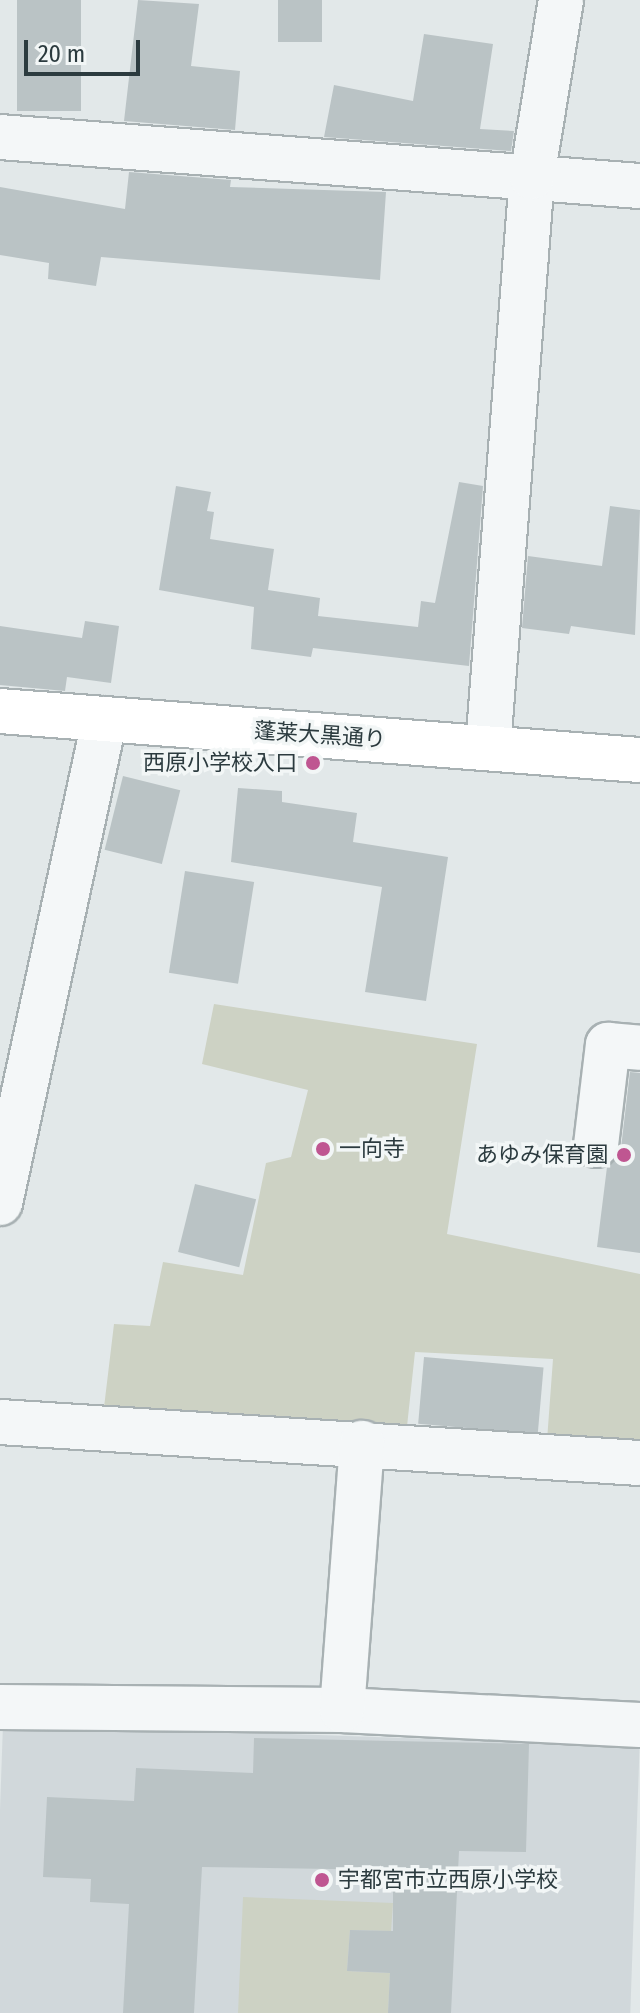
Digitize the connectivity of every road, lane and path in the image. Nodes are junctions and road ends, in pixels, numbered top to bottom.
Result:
1 (561, 0) edge
2 (0, 137) edge
3 (532, 177) junction
4 (640, 186) edge
5 (0, 711) edge
6 (105, 719) junction
7 (488, 747) junction
8 (640, 760) edge
9 (640, 1048) edge
10 (596, 1145) dead end
11 (0, 1203) edge
12 (0, 1422) edge
13 (362, 1443) junction
14 (640, 1463) edge
15 (0, 1707) edge
16 (342, 1710) junction
17 (640, 1725) edge

1 - 3 street
2 - 3 street
3 - 4 street
3 - 7 street
5 - 6 street, 蓬莱大黒通り
6 - 7 street, 蓬莱大黒通り
6 - 11 street
7 - 8 street, 蓬莱大黒通り
9 - 10 street
12 - 13 street
13 - 14 street
13 - 16 street
15 - 16 street
16 - 17 street

